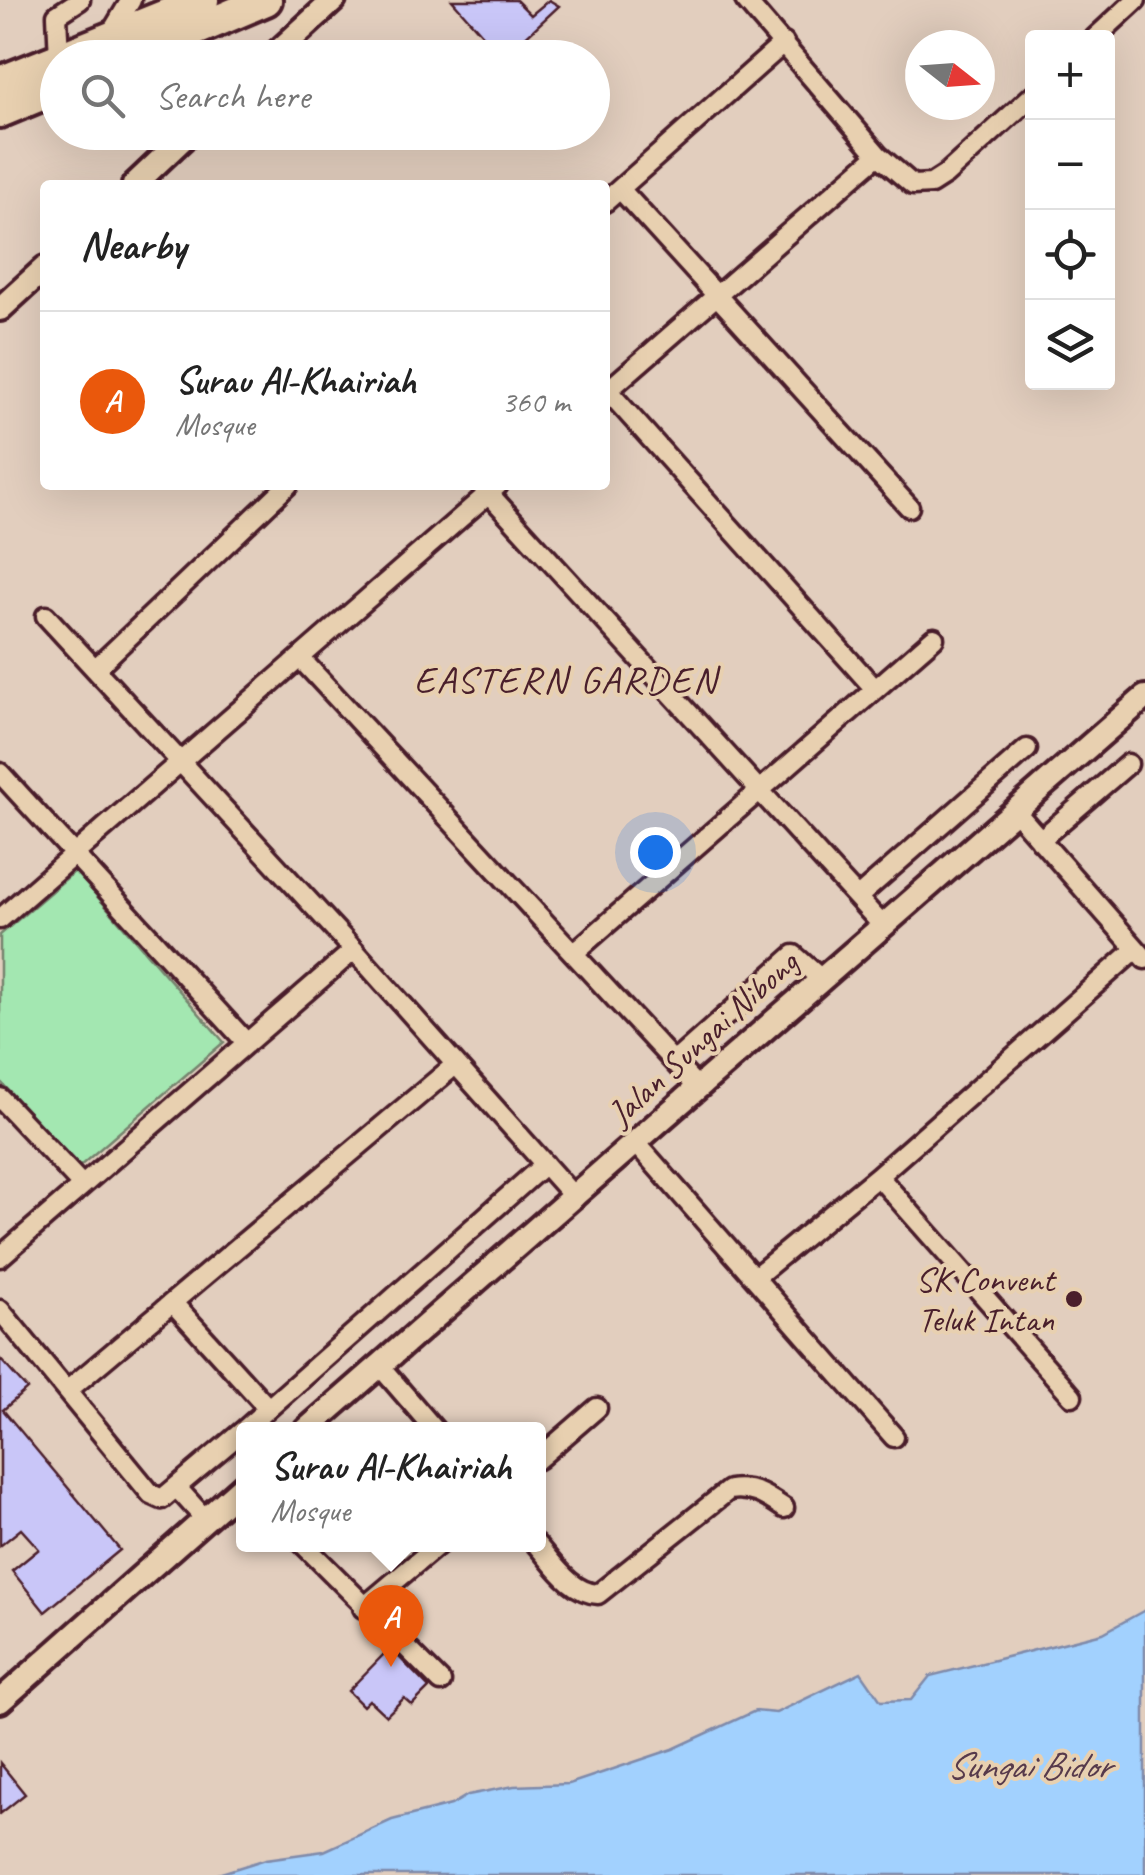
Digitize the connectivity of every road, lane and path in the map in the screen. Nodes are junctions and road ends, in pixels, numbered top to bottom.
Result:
1 (80, 0) edge
2 (131, 0) edge
3 (160, 0) edge
4 (178, 0) edge
5 (203, 0) edge
6 (266, 0) edge
7 (334, 0) edge
8 (746, 0) edge
9 (1136, 0) edge
10 (1104, 30) edge
11 (56, 40) edge
12 (102, 40) joint
13 (172, 40) edge
14 (291, 40) edge
15 (784, 43) junction
16 (40, 72) edge
17 (40, 92) edge
18 (3, 100) edge
19 (1025, 102) edge
20 (171, 150) edge
21 (878, 155) junction
22 (139, 180) edge
23 (620, 190) junction
24 (610, 198) edge
25 (40, 273) edge
26 (716, 296) junction
27 (0, 310) edge
28 (610, 389) edge
29 (610, 396) edge
30 (283, 490) edge
31 (487, 490) edge
32 (491, 490) edge
33 (909, 507) dead end
34 (46, 616) dead end
35 (934, 638) dead end
36 (302, 658) junction
37 (95, 669) junction
38 (875, 688) junction
39 (1145, 697) edge
40 (1027, 749) dead end
41 (182, 764) junction
42 (1128, 764) dead end
43 (0, 773) edge
44 (762, 790) junction
45 (1016, 812) junction
46 (1040, 840) junction
47 (76, 854) junction
48 (858, 897) junction
49 (0, 919) edge
50 (883, 926) junction
51 (354, 950) junction
52 (575, 952) junction
53 (1141, 954) edge
54 (821, 979) junction
55 (246, 1042) junction
56 (674, 1062) junction
57 (455, 1065) junction
58 (698, 1088) junction
59 (0, 1098) edge
60 (636, 1144) junction
61 (544, 1164) junction
62 (878, 1176) junction
63 (81, 1184) junction
64 (574, 1198) junction
65 (0, 1257) edge
66 (756, 1277) junction
67 (174, 1302) junction
68 (0, 1310) edge
69 (379, 1365) junction
70 (68, 1390) junction
71 (1072, 1396) dead end
72 (268, 1408) junction
73 (597, 1408) dead end
74 (253, 1422) edge
75 (315, 1422) edge
76 (428, 1422) edge
77 (236, 1437) edge
78 (894, 1437) dead end
79 (546, 1452) edge
80 (178, 1489) junction
81 (236, 1492) edge
82 (784, 1508) dead end
83 (206, 1519) junction
84 (310, 1552) edge
85 (429, 1552) edge
86 (543, 1552) edge
87 (363, 1608) junction
88 (441, 1682) dead end
89 (0, 1701) edge

1 - 11 street
2 - 12 street
3 - 4 street
5 - 12 highway
6 - 13 highway
7 - 14 street
8 - 15 street
9 - 10 street
15 - 21 street
15 - 23 street
16 - 18 highway
17 - 18 highway
19 - 21 street
20 - 22 street
21 - 26 street
23 - 24 street
23 - 26 street
25 - 27 street
26 - 28 street
26 - 33 street
29 - 38 street
30 - 37 street
31 - 36 street
32 - 44 street
34 - 37 street
35 - 38 street
36 - 41 street
36 - 52 street
37 - 41 street
38 - 44 street
39 - 45 street, Jalan Sungai Nibong
40 - 48 street
41 - 47 street
41 - 51 street
42 - 46 street
43 - 47 street
44 - 48 street
44 - 52 street
45 - 46 street
45 - 50 street, Jalan Sungai Nibong
46 - 53 street
47 - 49 street
47 - 55 street
48 - 50 street
50 - 54 street, Jalan Sungai Nibong
51 - 55 street
51 - 57 street
52 - 56 street
53 - 62 street
54 - 56 street
54 - 58 street, Jalan Sungai Nibong
55 - 63 street
56 - 58 street
57 - 61 street
57 - 67 street
58 - 60 street, Jalan Sungai Nibong
59 - 63 street
60 - 64 street, Jalan Sungai Nibong
60 - 66 street
61 - 64 street
61 - 72 street
62 - 66 street
62 - 71 street
63 - 65 street
64 - 69 street, Jalan Sungai Nibong
66 - 78 street
67 - 70 street
67 - 72 street
68 - 70 street
69 - 75 street, Jalan Sungai Nibong
69 - 76 street
70 - 80 street
72 - 74 street
73 - 79 street
77 - 80 street
80 - 83 street
81 - 83 street
82 - 86 street
83 - 89 street
84 - 87 street
85 - 87 street
87 - 88 street

